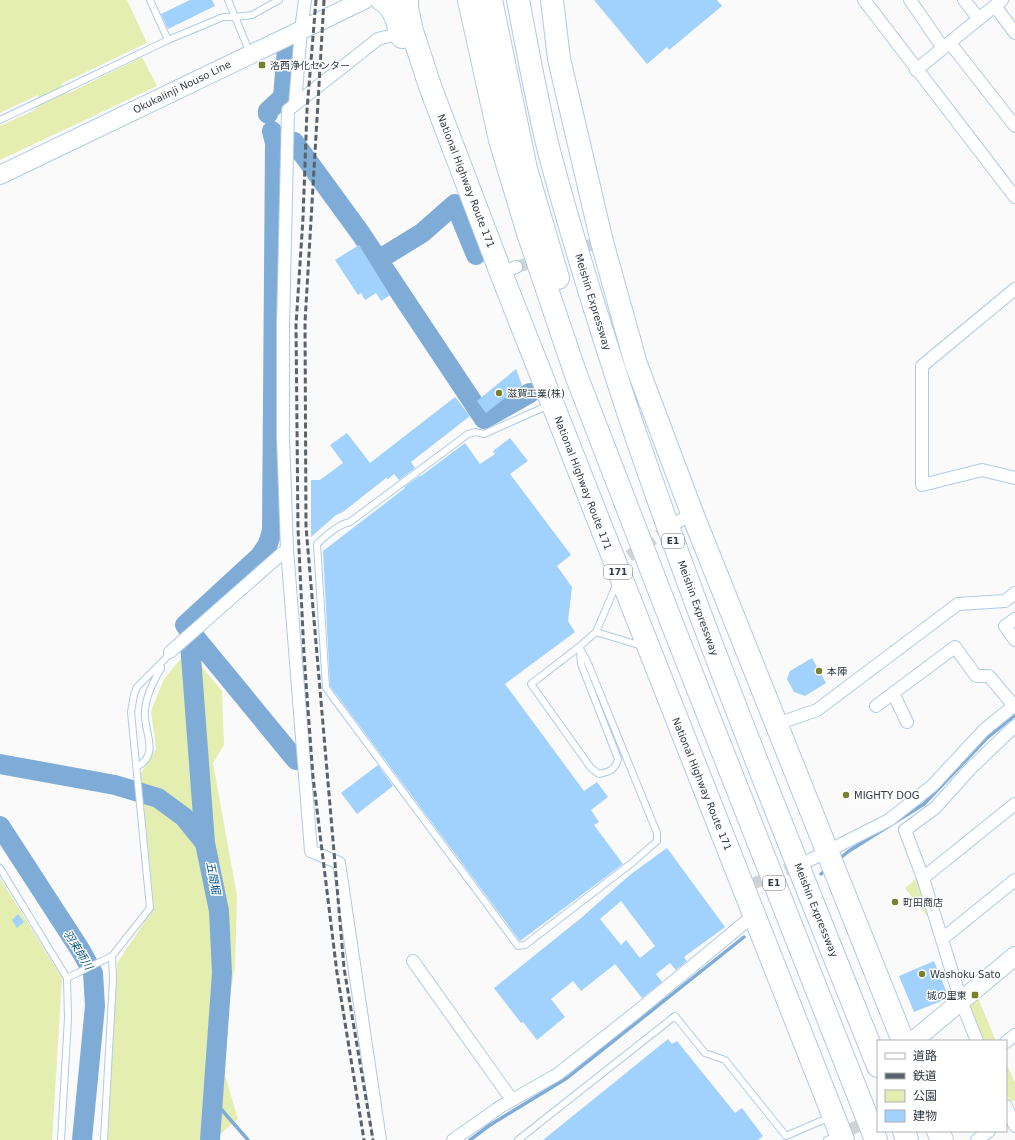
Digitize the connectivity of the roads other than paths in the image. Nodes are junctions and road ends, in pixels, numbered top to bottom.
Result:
1 (150, 0) edge
2 (228, 0) edge
3 (279, 0) edge
4 (305, 0) edge
5 (364, 0) edge
6 (382, 0) edge
7 (407, 0) edge
8 (469, 0) edge
9 (491, 0) edge
10 (518, 0) edge
11 (552, 0) edge
12 (864, 0) edge
13 (910, 0) edge
14 (964, 0) edge
15 (998, 3) edge
16 (235, 17) junction
17 (979, 19) junction
18 (301, 30) junction
19 (401, 33) junction
20 (1015, 33) edge
21 (168, 40) junction
22 (947, 46) junction
23 (250, 55) junction
24 (916, 70) junction
25 (295, 104) junction
26 (0, 120) edge
27 (1015, 126) edge
28 (457, 158) junction
29 (0, 175) edge
30 (1015, 197) edge
31 (1015, 289) edge
32 (544, 407) junction
33 (1014, 477) edge
34 (692, 513) junction
35 (673, 526) tunnel mouth
36 (287, 549) junction
37 (620, 567) junction
38 (1015, 593) edge
39 (1015, 619) edge
40 (673, 626) junction
41 (596, 632) junction
42 (1015, 640) edge
43 (579, 647) junction
44 (648, 648) junction
45 (168, 656) junction
46 (893, 693) junction
47 (1015, 705) edge
48 (876, 706) dead end
49 (907, 722) dead end
50 (777, 724) junction
51 (1015, 726) edge
52 (137, 767) junction
53 (1015, 804) edge
54 (826, 851) junction
55 (806, 862) tunnel mouth
56 (0, 868) edge
57 (923, 878) junction
58 (1015, 880) edge
59 (754, 915) junction
60 (942, 939) junction
61 (112, 956) junction
62 (1015, 956) edge
63 (413, 962) dead end
64 (67, 978) junction
65 (961, 1001) junction
66 (1015, 1035) edge
67 (903, 1040) edge
68 (914, 1040) edge
69 (977, 1040) edge
70 (1007, 1041) edge
71 (877, 1063) edge
72 (512, 1100) junction
73 (839, 1131) edge
74 (988, 1132) edge
75 (787, 1138) edge
76 (61, 1140) edge
77 (104, 1140) edge
78 (380, 1140) edge
79 (453, 1140) edge
80 (518, 1140) edge
81 (876, 1140) edge
82 (977, 1140) edge

1 - 21 lane
2 - 16 lane
3 - 16 lane
4 - 18 street
5 - 18 main road, Okukaiinji Nouso Line
6 - 19 highway
7 - 28 highway, National Highway Route 171 / 171
8 - 40 highway, E1
9 - 40 highway, E1
10 - 71 highway, Meishin Expressway / E1
11 - 34 highway
12 - 24 street
13 - 22 street
14 - 17 street
15 - 17 street
15 - 20 street
16 - 21 lane
16 - 23 lane
17 - 22 street
18 - 23 main road, Okukaiinji Nouso Line
18 - 25 street
19 - 25 street
19 - 28 highway
21 - 26 lane
22 - 24 street
22 - 27 street
23 - 29 main road, Okukaiinji Nouso Line
24 - 30 street
25 - 36 street
28 - 32 highway, National Highway Route 171 / 171
31 - 33 street
32 - 37 highway, National Highway Route 171 / 171
32 - 43 lane
34 - 35 street
34 - 50 highway
36 - 45 street
36 - 78 street
37 - 41 lane
37 - 44 highway, National Highway Route 171 / 171
38 - 50 street
39 - 42 street
40 - 81 highway, E1
41 - 43 lane
41 - 44 lane
43 - 43 lane
44 - 59 highway, National Highway Route 171 / 171
45 - 52 lane
45 - 52 lane
46 - 47 street
46 - 48 street
46 - 49 street
47 - 54 street
50 - 54 highway
51 - 57 street
52 - 61 lane
53 - 57 street
54 - 55 street
54 - 67 highway
56 - 64 lane
57 - 60 street
58 - 60 street
59 - 72 street
59 - 73 highway, National Highway Route 171 / 171
60 - 65 street
61 - 64 lane
61 - 77 lane
62 - 65 main road
63 - 72 street
64 - 76 lane
65 - 68 main road
65 - 69 street
66 - 70 street
72 - 79 street
73 - 75 lane
74 - 82 street
75 - 80 lane

